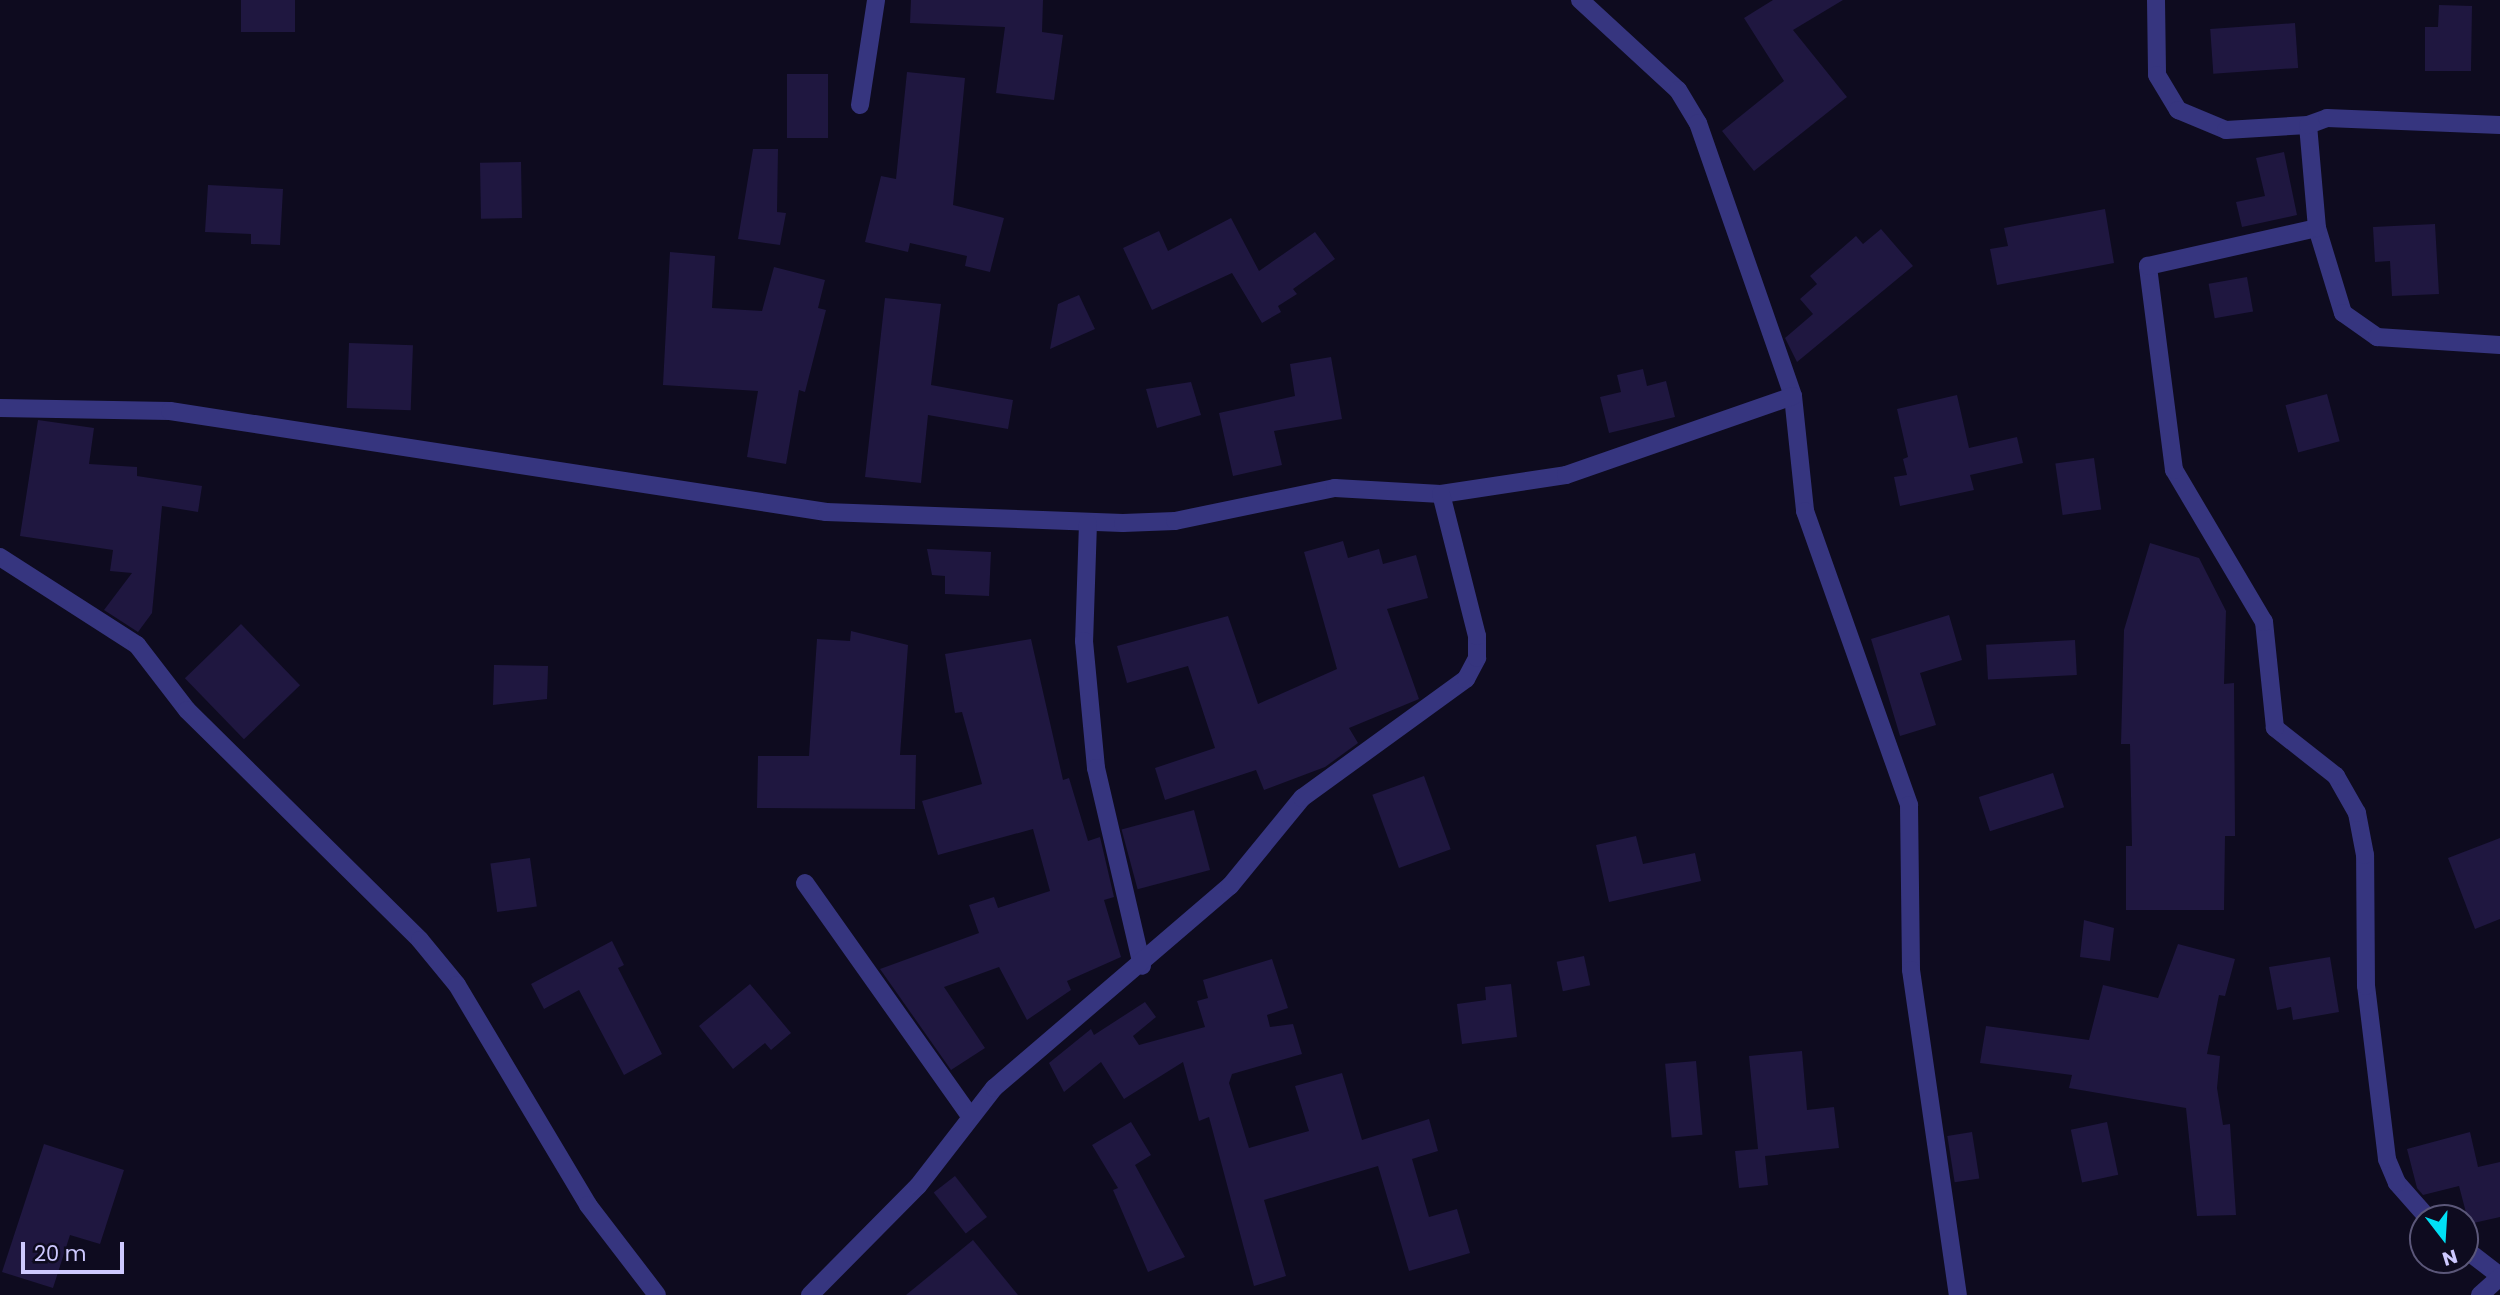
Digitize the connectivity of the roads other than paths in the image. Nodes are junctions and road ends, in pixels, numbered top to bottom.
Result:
1 (876, 0) edge
2 (1580, 0) edge
3 (2156, 0) edge
4 (860, 105) dead end
5 (2308, 125) junction
6 (2500, 125) edge
7 (2317, 228) junction
8 (2500, 345) edge
9 (1793, 396) junction
10 (0, 408) edge
11 (1441, 494) junction
12 (1087, 523) junction
13 (0, 558) edge
14 (805, 883) dead end
15 (1142, 967) junction
16 (969, 1115) junction
17 (2416, 1204) edge
18 (2479, 1260) edge
19 (2500, 1277) edge
20 (657, 1295) edge
21 (810, 1295) edge
22 (1958, 1295) edge
23 (2480, 1295) edge

1 - 4 street
2 - 9 street
3 - 5 street
5 - 6 street
5 - 7 street
7 - 8 street
7 - 17 street
9 - 11 street
9 - 22 street
10 - 12 street
11 - 12 street
11 - 15 street
12 - 15 street
13 - 20 street
14 - 16 street
15 - 16 street
16 - 21 street
18 - 19 street
19 - 23 street

